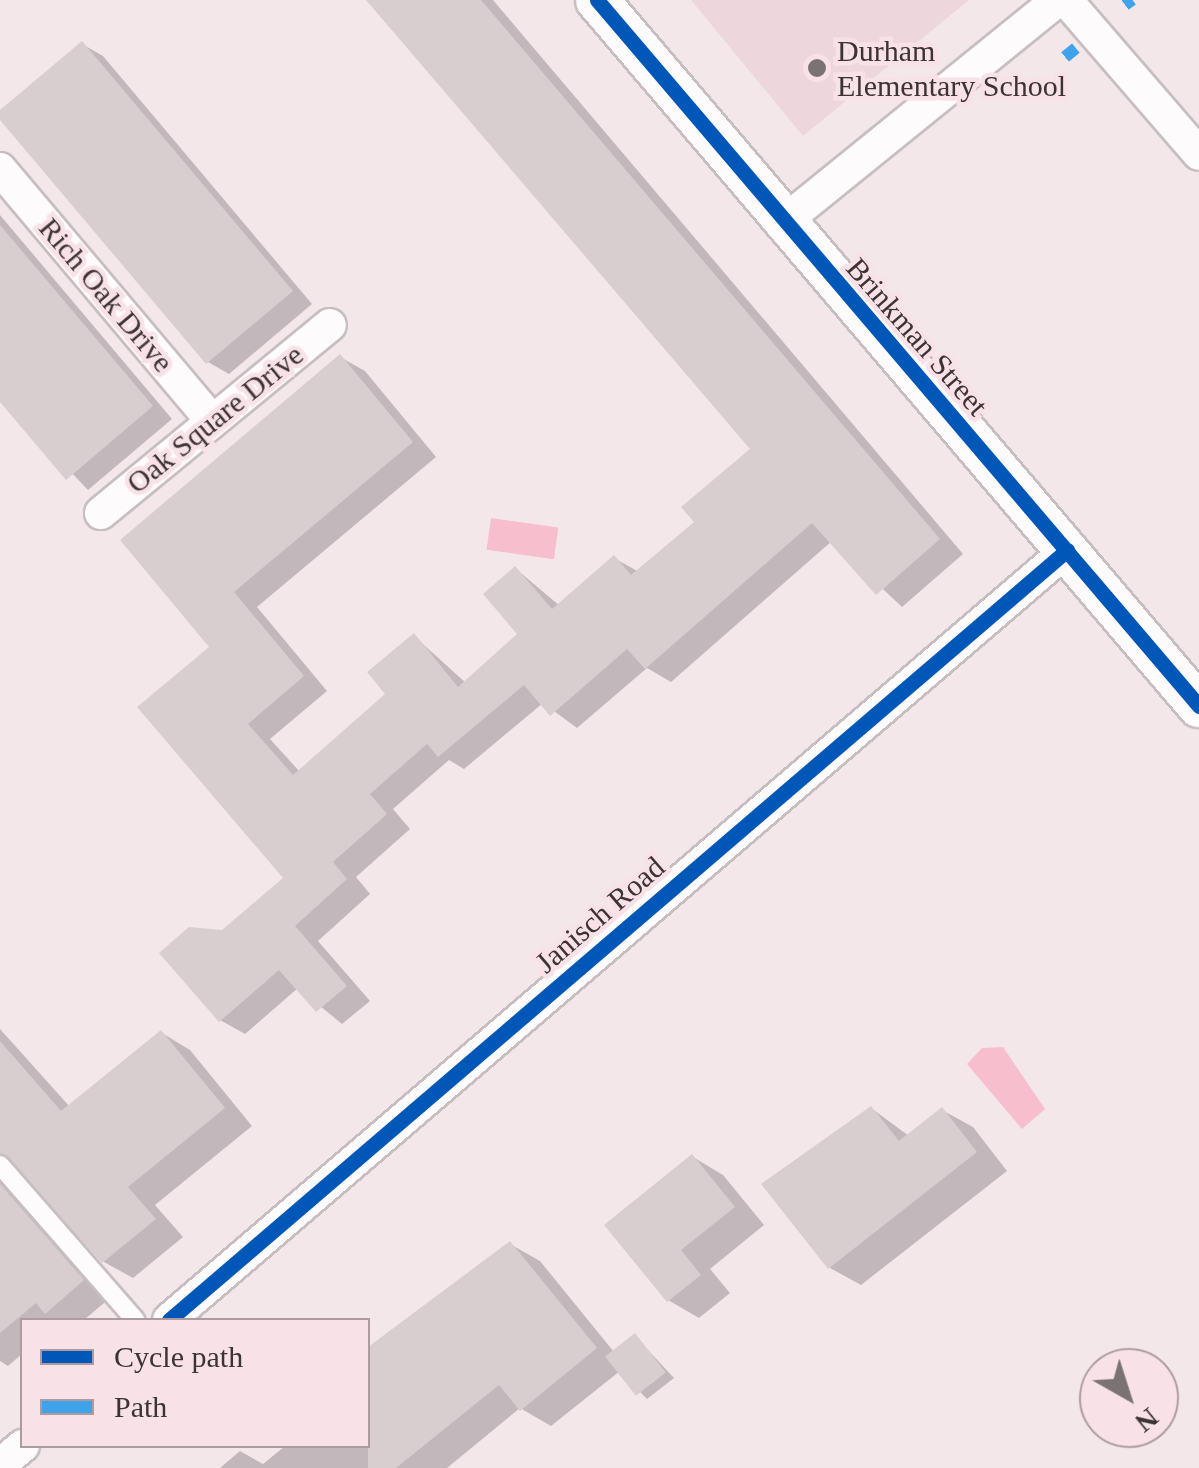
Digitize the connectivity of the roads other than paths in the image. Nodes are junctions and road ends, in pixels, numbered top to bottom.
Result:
1 (597, 0) edge
2 (1058, 0) edge
3 (1066, 0) edge
4 (1199, 154) edge
5 (0, 169) edge
6 (782, 224) junction
7 (330, 324) dead end
8 (212, 421) junction
9 (101, 512) dead end
10 (1067, 550) junction
11 (1199, 706) edge
12 (0, 1165) edge
13 (132, 1318) edge
14 (171, 1318) edge

1 - 6 street, Brinkman Street
2 - 6 street
3 - 4 street
5 - 8 street, Rich Oak Drive
6 - 10 street, Brinkman Street
7 - 8 street, Oak Square Drive
8 - 9 street, Oak Square Drive
10 - 11 street, Brinkman Street
10 - 14 street, Janisch Road
12 - 13 lane

